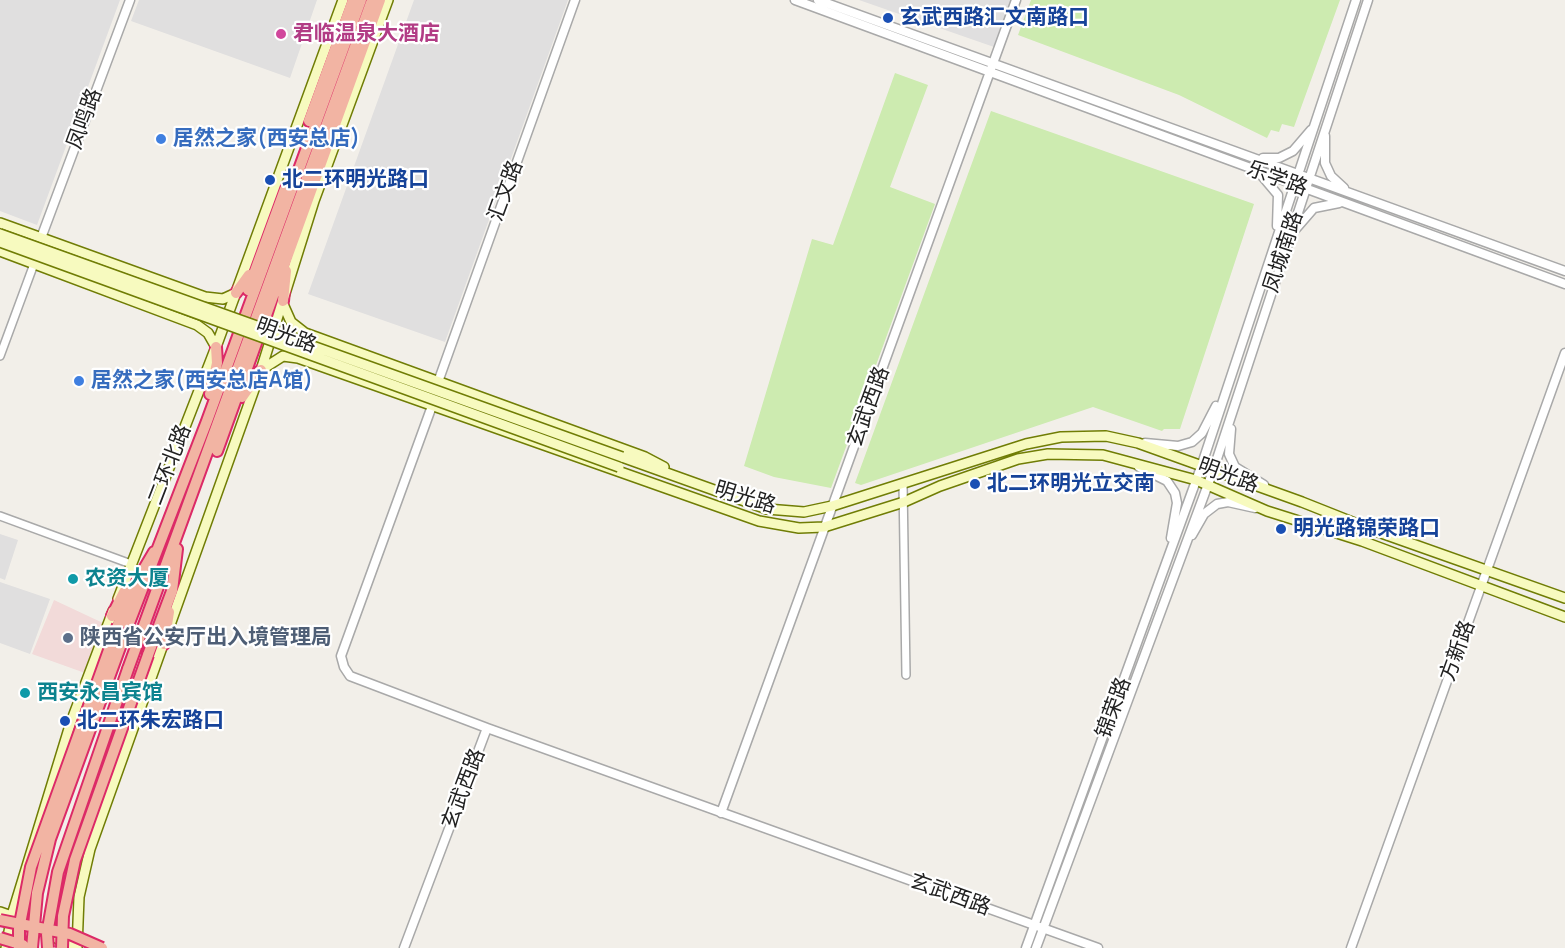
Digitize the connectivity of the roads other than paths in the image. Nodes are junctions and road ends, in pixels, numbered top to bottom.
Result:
1 (130, 0) edge
2 (343, 0) edge
3 (353, 0) edge
4 (360, 0) edge
5 (372, 0) edge
6 (381, 0) edge
7 (388, 0) edge
8 (575, 0) edge
9 (795, 0) edge
10 (818, 0) edge
11 (1016, 0) edge
12 (1356, 0) edge
13 (1368, 0) edge
14 (346, 20) junction
15 (338, 42) junction
16 (992, 68) junction
17 (339, 76) junction
18 (339, 114) junction
19 (1316, 122) junction
20 (1326, 125) junction
21 (1253, 157) junction
22 (1249, 168) junction
23 (1298, 174) junction
24 (1309, 177) junction
25 (1295, 185) junction
26 (1305, 189) junction
27 (1352, 193) junction
28 (1347, 205) junction
29 (0, 223) edge
30 (296, 232) junction
31 (0, 234) edge
32 (41, 238) junction
33 (0, 242) edge
34 (1275, 243) junction
35 (1285, 247) junction
36 (0, 251) edge
37 (259, 257) junction
38 (34, 264) junction
39 (1565, 271) edge
40 (1565, 284) edge
41 (236, 293) junction
42 (283, 301) junction
43 (216, 347) junction
44 (1565, 353) edge
45 (0, 356) edge
46 (261, 370) junction
47 (1230, 379) junction
48 (438, 382) junction
49 (210, 394) junction
50 (432, 406) junction
51 (1233, 408) junction
52 (1138, 443) junction
53 (217, 451) junction
54 (1122, 459) junction
55 (620, 462) junction
56 (1201, 467) junction
57 (1213, 471) junction
58 (690, 480) junction
59 (1196, 480) junction
60 (1206, 483) junction
61 (903, 484) junction
62 (678, 490) junction
63 (1277, 493) junction
64 (192, 496) junction
65 (904, 502) junction
66 (832, 506) junction
67 (1267, 511) junction
68 (0, 516) edge
69 (170, 520) junction
70 (824, 527) junction
71 (179, 532) junction
72 (163, 540) junction
73 (1168, 558) junction
74 (131, 564) junction
75 (1176, 565) junction
76 (1488, 570) junction
77 (1482, 586) junction
78 (172, 591) junction
79 (1565, 598) edge
80 (1565, 617) edge
81 (115, 620) junction
82 (164, 644) junction
83 (906, 675) dead end
84 (487, 728) junction
85 (721, 813) junction
86 (0, 912) edge
87 (12, 915) junction
88 (0, 920) edge
89 (1038, 927) junction
90 (0, 938) edge
91 (6, 948) edge
92 (19, 948) edge
93 (32, 948) edge
94 (48, 948) edge
95 (62, 948) edge
96 (76, 948) edge
97 (102, 948) edge
98 (404, 948) edge
99 (1026, 948) edge
100 (1035, 948) edge
101 (1098, 948) edge
102 (1351, 948) edge

1 - 32 street, 凤鸣路
2 - 41 main road
3 - 14 highway
4 - 14 highway
4 - 17 highway, 二环北路
5 - 17 highway, 二环北路
6 - 18 highway
7 - 42 main road
8 - 48 street, 汇文路
9 - 16 street
10 - 16 street
11 - 16 street, 玄武西路
12 - 19 street, 凤城南路
13 - 20 street, 凤城南路
14 - 15 highway
15 - 17 highway
15 - 37 highway
16 - 21 street, 乐学路
16 - 22 street, 乐学路
16 - 66 street, 玄武西路
17 - 18 highway
17 - 64 highway, 二环北路
17 - 69 highway, 二环北路
18 - 30 highway
19 - 21 street
19 - 23 street, 凤城南路
20 - 24 street, 凤城南路
20 - 27 street
21 - 23 street, 乐学路
22 - 25 street, 乐学路
22 - 34 street
23 - 24 street, 乐学路
23 - 25 street, 凤城南路
24 - 26 street, 凤城南路
24 - 27 street, 乐学路
25 - 26 street, 乐学路
25 - 34 street, 凤城南路
26 - 28 street, 乐学路
26 - 35 street, 凤城南路
27 - 39 street, 乐学路
28 - 35 street
28 - 40 street, 乐学路
29 - 32 main road
30 - 42 highway
30 - 53 highway
31 - 55 main road, 明光路, bridge
32 - 41 main road
33 - 55 main road, 明光路, bridge
34 - 47 street, 凤城南路
35 - 51 street, 凤城南路
36 - 38 main road
37 - 41 highway
37 - 49 highway
38 - 43 main road
38 - 45 street
41 - 43 main road
42 - 46 main road
42 - 48 main road
43 - 49 highway
43 - 74 main road
44 - 76 street, 方新路
46 - 50 main road, 明光路
46 - 53 highway
46 - 82 main road
47 - 52 street
47 - 56 street, 凤城南路
48 - 58 main road
49 - 69 highway
50 - 62 main road, 明光路
50 - 84 street
51 - 57 street, 凤城南路
51 - 63 street
52 - 56 main road, 明光路
52 - 61 main road, 明光路
53 - 64 highway
54 - 59 main road, 明光路
54 - 65 main road, 明光路
54 - 73 street
55 - 58 main road, 明光路
55 - 62 main road, 明光路
56 - 57 main road, 明光路
56 - 59 street, 锦荣路
57 - 60 street, 锦荣路
57 - 63 main road, 明光路
58 - 66 main road, 明光路
59 - 60 main road, 明光路
59 - 73 street, 锦荣路
60 - 67 main road, 明光路
60 - 75 street, 锦荣路
61 - 65 street
61 - 66 main road, 明光路
62 - 70 main road, 明光路
63 - 76 main road, 明光路
64 - 71 highway, 二环北路
65 - 70 main road, 明光路
65 - 83 street
66 - 70 street, 玄武西路
67 - 75 street
67 - 77 main road, 明光路
68 - 74 street
69 - 72 highway, 二环北路
70 - 85 street, 玄武西路
71 - 78 highway
71 - 94 highway, 二环北路, bridge
72 - 81 highway
72 - 93 highway, 二环北路, bridge
73 - 89 street, 锦荣路
74 - 81 main road
75 - 89 street, 锦荣路
76 - 77 street, 方新路
76 - 79 main road, 明光路
77 - 80 main road, 明光路
77 - 102 street, 方新路
78 - 82 highway
78 - 95 highway, bridge
81 - 87 main road
81 - 92 highway, bridge
82 - 96 main road
84 - 85 street, 玄武西路
84 - 98 street, 玄武西路
85 - 89 street, 玄武西路
86 - 87 main road
87 - 91 main road
87 - 96 main road
88 - 97 highway, bridge
89 - 99 street, 锦荣路
89 - 100 street, 锦荣路
89 - 101 street, 玄武西路
90 - 93 highway, bridge

